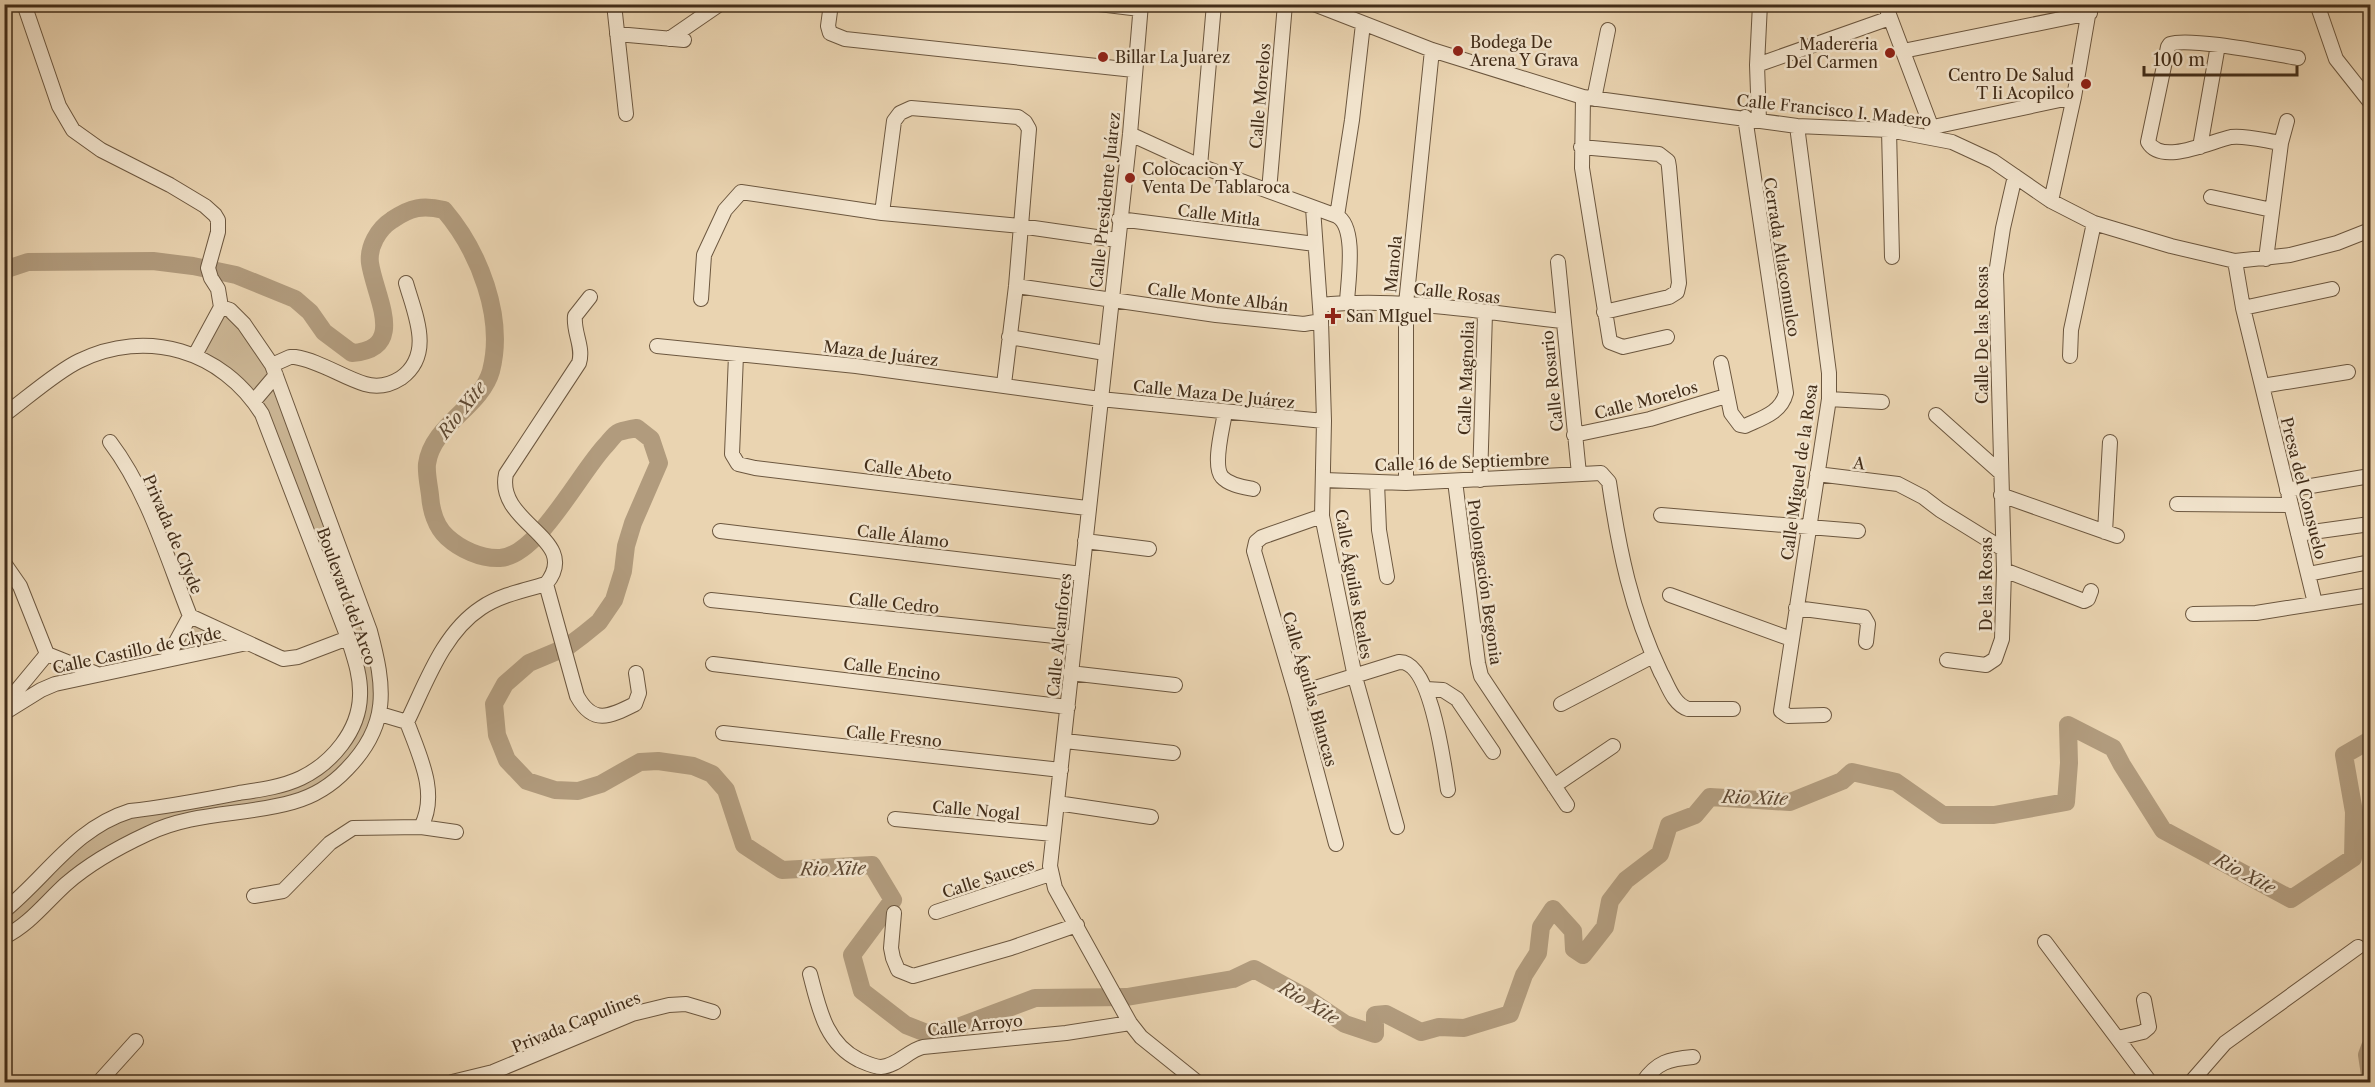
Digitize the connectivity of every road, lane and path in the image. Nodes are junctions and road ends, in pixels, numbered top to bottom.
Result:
1 (24, 4) edge
2 (614, 4) edge
3 (720, 4) edge
4 (831, 4) edge
5 (1100, 4) edge
6 (1214, 4) edge
7 (1285, 4) edge
8 (1314, 4) edge
9 (1760, 4) edge
10 (1885, 4) edge
11 (2317, 4) edge
12 (1140, 7) edge
13 (2090, 9) edge
14 (1890, 18) junction
15 (1363, 24) junction
16 (1608, 30) dead end
17 (617, 34) junction
18 (669, 39) junction
19 (684, 40) dead end
20 (2218, 45) junction
21 (1432, 50) junction
22 (1903, 51) junction
23 (2298, 58) dead end
24 (1757, 65) junction
25 (1134, 70) junction
26 (2074, 97) junction
27 (1588, 98) junction
28 (2370, 102) edge
29 (626, 114) dead end
30 (1744, 117) junction
31 (1759, 120) junction
32 (2287, 122) dead end
33 (1797, 126) junction
34 (1889, 130) junction
35 (1934, 132) junction
36 (1130, 134) junction
37 (2281, 143) junction
38 (1581, 147) junction
39 (2200, 147) junction
40 (1200, 166) junction
41 (2016, 176) junction
42 (1269, 191) junction
43 (2211, 197) dead end
44 (2051, 201) junction
45 (1313, 208) junction
46 (2272, 210) junction
47 (882, 213) junction
48 (1337, 216) junction
49 (1119, 219) junction
50 (2094, 223) junction
51 (1020, 226) junction
52 (2370, 230) edge
53 (1117, 240) junction
54 (1314, 244) junction
55 (1892, 256) dead end
56 (2266, 259) junction
57 (2235, 261) junction
58 (1558, 262) dead end
59 (406, 283) dead end
60 (1016, 286) junction
61 (2332, 289) dead end
62 (590, 297) dead end
63 (701, 299) dead end
64 (1111, 300) junction
65 (1347, 302) junction
66 (1406, 304) junction
67 (1320, 305) junction
68 (221, 307) junction
69 (2243, 308) junction
70 (1485, 312) junction
71 (1604, 312) junction
72 (1321, 321) junction
73 (1563, 321) junction
74 (1667, 337) dead end
75 (1010, 338) junction
76 (657, 346) dead end
77 (1105, 353) junction
78 (195, 355) junction
79 (736, 355) junction
80 (2070, 356) dead end
81 (1721, 363) dead end
82 (274, 370) junction
83 (2348, 372) dead end
84 (1004, 384) junction
85 (2262, 386) junction
86 (1726, 396) junction
87 (1101, 399) junction
88 (1830, 399) junction
89 (254, 401) junction
90 (1882, 402) dead end
91 (1225, 412) junction
92 (4, 415) edge
93 (1936, 415) dead end
94 (1324, 421) junction
95 (1574, 435) junction
96 (110, 442) dead end
97 (2110, 442) dead end
98 (2001, 473) junction
99 (1579, 474) junction
100 (1817, 474) junction
101 (2370, 476) edge
102 (1324, 480) junction
103 (1480, 480) junction
104 (1455, 481) junction
105 (1377, 483) junction
106 (1406, 483) junction
107 (1252, 489) dead end
108 (2287, 490) junction
109 (2001, 495) junction
110 (2177, 504) dead end
111 (2291, 505) junction
112 (1087, 508) junction
113 (1661, 515) dead end
114 (1322, 516) junction
115 (2370, 524) edge
116 (1809, 526) junction
117 (720, 531) dead end
118 (1858, 531) dead end
119 (2298, 534) junction
120 (1085, 540) junction
121 (1149, 549) dead end
122 (2003, 549) junction
123 (2370, 562) edge
124 (4, 563) edge
125 (2004, 570) junction
126 (1082, 574) junction
127 (2308, 574) junction
128 (1387, 577) dead end
129 (546, 584) junction
130 (2091, 591) dead end
131 (1670, 595) dead end
132 (2370, 595) edge
133 (711, 600) dead end
134 (2315, 603) junction
135 (1796, 608) junction
136 (2193, 614) dead end
137 (190, 616) junction
138 (348, 638) junction
139 (1074, 638) junction
140 (1791, 639) junction
141 (1866, 642) dead end
142 (247, 643) junction
143 (47, 654) junction
144 (1653, 656) junction
145 (166, 660) junction
146 (1947, 660) dead end
147 (713, 664) dead end
148 (1070, 673) junction
149 (97, 674) junction
150 (636, 674) dead end
151 (1355, 677) junction
152 (1175, 685) dead end
153 (1426, 690) junction
154 (1296, 694) junction
155 (1561, 704) dead end
156 (4, 706) edge
157 (1068, 707) junction
158 (1733, 709) dead end
159 (4, 713) edge
160 (380, 714) junction
161 (1824, 715) dead end
162 (407, 722) junction
163 (723, 733) dead end
164 (1065, 741) junction
165 (1613, 746) dead end
166 (1493, 752) dead end
167 (1173, 753) dead end
168 (1061, 770) junction
169 (1554, 786) junction
170 (1448, 789) dead end
171 (1057, 803) junction
172 (1567, 805) dead end
173 (1151, 817) dead end
174 (895, 819) dead end
175 (421, 827) junction
176 (1397, 827) dead end
177 (456, 832) dead end
178 (1053, 834) junction
179 (1336, 844) dead end
180 (1050, 874) junction
181 (254, 896) dead end
182 (4, 911) edge
183 (936, 912) dead end
184 (894, 913) dead end
185 (1077, 925) junction
186 (4, 938) edge
187 (2045, 942) dead end
188 (2358, 947) dead end
189 (810, 974) dead end
190 (2144, 1000) dead end
191 (713, 1012) dead end
192 (1126, 1018) junction
193 (2118, 1038) junction
194 (136, 1041) dead end
195 (1693, 1057) dead end
196 (99, 1083) edge
197 (452, 1083) edge
198 (1197, 1083) edge
199 (1643, 1083) edge
200 (2150, 1083) edge
201 (2191, 1083) edge

1 - 68 street
2 - 17 street
3 - 18 street
4 - 25 street
5 - 12 street
6 - 40 street
7 - 42 street, Calle Morelos
8 - 15 street, Calle Francisco I. Madero
9 - 24 street
10 - 14 street
11 - 28 street
12 - 25 street, Calle Presidente Juárez
13 - 22 street
13 - 26 street
14 - 22 street
14 - 24 street
15 - 21 street, Calle Francisco I. Madero
15 - 48 street
16 - 27 street
17 - 18 street
17 - 29 street
18 - 19 street
20 - 23 street
20 - 39 street
20 - 39 street
21 - 27 street, Calle Francisco I. Madero
21 - 66 street, Manola
22 - 35 street
24 - 31 street
25 - 36 street, Calle Presidente Juárez
26 - 35 street
26 - 44 street
27 - 30 street, Calle Francisco I. Madero
27 - 38 street
30 - 31 street, Calle Francisco I. Madero
30 - 86 street, Cerrada Atlacomulco
31 - 33 street, Calle Francisco I. Madero
32 - 37 street
33 - 34 street, Calle Francisco I. Madero
33 - 88 street, Calle Miguel de la Rosa
34 - 35 street, Calle Francisco I. Madero
34 - 55 street
35 - 41 street, Calle Francisco I. Madero
36 - 40 street
36 - 49 street, Calle Presidente Juárez
37 - 39 street
37 - 46 street
38 - 71 street
38 - 71 street
40 - 42 street
41 - 44 street, Calle Francisco I. Madero
41 - 98 street, Calle De las Rosas
42 - 45 street
43 - 46 street
44 - 50 street, Calle Francisco I. Madero
45 - 48 street
45 - 54 street, Calle Águilas Reales
46 - 56 street
47 - 51 street
47 - 51 street
47 - 63 street
48 - 65 street
49 - 53 street, Calle Presidente Juárez
49 - 54 street, Calle Mitla
50 - 57 street, Calle Francisco I. Madero
50 - 80 street
51 - 53 street
51 - 60 street
52 - 56 street, Calle Francisco I. Madero
53 - 64 street, Calle Presidente Juárez
54 - 67 street, Calle Águilas Reales
56 - 57 street, Calle Francisco I. Madero
57 - 69 street, Presa del Consuelo
58 - 73 street, Calle Rosario
59 - 82 street
60 - 64 street, Calle Monte Albán
60 - 75 street
61 - 69 street
62 - 129 street
64 - 72 street, Calle Monte Albán
64 - 77 street, Calle Presidente Juárez
65 - 66 street, Calle Rosas
65 - 67 street, Calle Rosas
66 - 70 street, Calle Rosas
66 - 106 street, Manola
67 - 72 street, Calle Águilas Reales
68 - 78 street
68 - 82 street, Boulevard del Arco
69 - 85 street, Presa del Consuelo
70 - 73 street, Calle Rosas
70 - 103 street, Calle Magnolia
71 - 74 street
72 - 94 street, Calle Águilas Reales
73 - 95 street, Calle Rosario
75 - 77 street
75 - 84 street
76 - 79 street, Maza de Juárez
77 - 87 street, Calle Presidente Juárez
78 - 89 street, Boulevard del Arco
78 - 92 street, Boulevard del Arco
79 - 84 street, Maza de Juárez
79 - 112 street, Calle Abeto
81 - 86 street
82 - 89 street
82 - 160 street, Boulevard del Arco
83 - 85 street
84 - 87 street, Maza de Juárez
85 - 108 street, Presa del Consuelo
86 - 95 street, Calle Morelos
87 - 91 street, Calle Maza De Juárez
87 - 112 street, Calle Alcanfores
88 - 90 street
88 - 100 street, Calle Miguel de la Rosa
89 - 138 street, Boulevard del Arco
91 - 94 street, Calle Maza De Juárez
91 - 107 street
93 - 98 street
94 - 102 street, Calle Águilas Reales
95 - 99 street, Calle Rosario
96 - 137 street, Privada de Clyde
97 - 109 street
98 - 109 street, Calle De las Rosas
99 - 103 street, Calle 16 de Septiembre
99 - 144 street, Calle 16 de Septiembre
100 - 116 street, Calle Miguel de la Rosa
100 - 122 street, A
101 - 108 street
102 - 105 street, Calle 16 de Septiembre
102 - 114 street, Calle Águilas Reales
103 - 104 street, Calle 16 de Septiembre
104 - 106 street, Calle 16 de Septiembre
104 - 169 street, Prolongación Begonia
105 - 106 street, Calle 16 de Septiembre
105 - 128 street
108 - 111 street, Presa del Consuelo
109 - 122 street, De las Rosas
110 - 111 street
111 - 119 street, Presa del Consuelo
112 - 120 street, Calle Alcanfores
113 - 116 street
114 - 151 street, Calle Águilas Reales
114 - 154 street, Calle Águilas Blancas
115 - 119 street
116 - 118 street
116 - 135 street, Calle Miguel de la Rosa
117 - 126 street, Calle Álamo
119 - 127 street, Presa del Consuelo
120 - 121 street
120 - 126 street, Calle Alcanfores
122 - 125 street, De las Rosas
123 - 127 street
124 - 143 street
125 - 130 street
125 - 146 street, De las Rosas
126 - 139 street, Calle Alcanfores
127 - 134 street, Presa del Consuelo
129 - 150 street
129 - 162 street
131 - 140 street
132 - 134 street
133 - 139 street, Calle Cedro
134 - 136 street
135 - 140 street, Calle Miguel de la Rosa
135 - 141 street
137 - 142 street, Privada de Clyde
137 - 145 street, Privada de Clyde
138 - 142 street, Privada de Clyde
138 - 182 street, Boulevard del Arco
139 - 148 street, Calle Alcanfores
140 - 161 street, Calle Miguel de la Rosa
142 - 145 street, Calle Castillo de Clyde
143 - 149 street
143 - 156 street
144 - 155 street
144 - 158 street
145 - 149 street, Calle Castillo de Clyde
147 - 157 street, Calle Encino
148 - 152 street
148 - 157 street, Calle Alcanfores
149 - 159 street, Calle Castillo de Clyde
151 - 153 street
151 - 154 street
151 - 176 street, Calle Águilas Reales
153 - 166 street
153 - 170 street
154 - 179 street, Calle Águilas Blancas
157 - 164 street, Calle Alcanfores
160 - 162 street
160 - 186 street, Boulevard del Arco
162 - 175 street
163 - 168 street, Calle Fresno
164 - 167 street
164 - 168 street, Calle Alcanfores
165 - 169 street
168 - 171 street, Calle Alcanfores
169 - 172 street, Prolongación Begonia
171 - 173 street
171 - 178 street, Calle Alcanfores
174 - 178 street, Calle Nogal
175 - 177 street
175 - 181 street
178 - 180 street, Calle Alcanfores
180 - 183 street, Calle Sauces
180 - 185 street
184 - 185 street
185 - 192 street
187 - 193 street
188 - 201 street
189 - 192 street, Calle Arroyo
190 - 193 street
191 - 197 street, Privada Capulines
192 - 198 street
193 - 200 street
194 - 196 street
195 - 199 street

